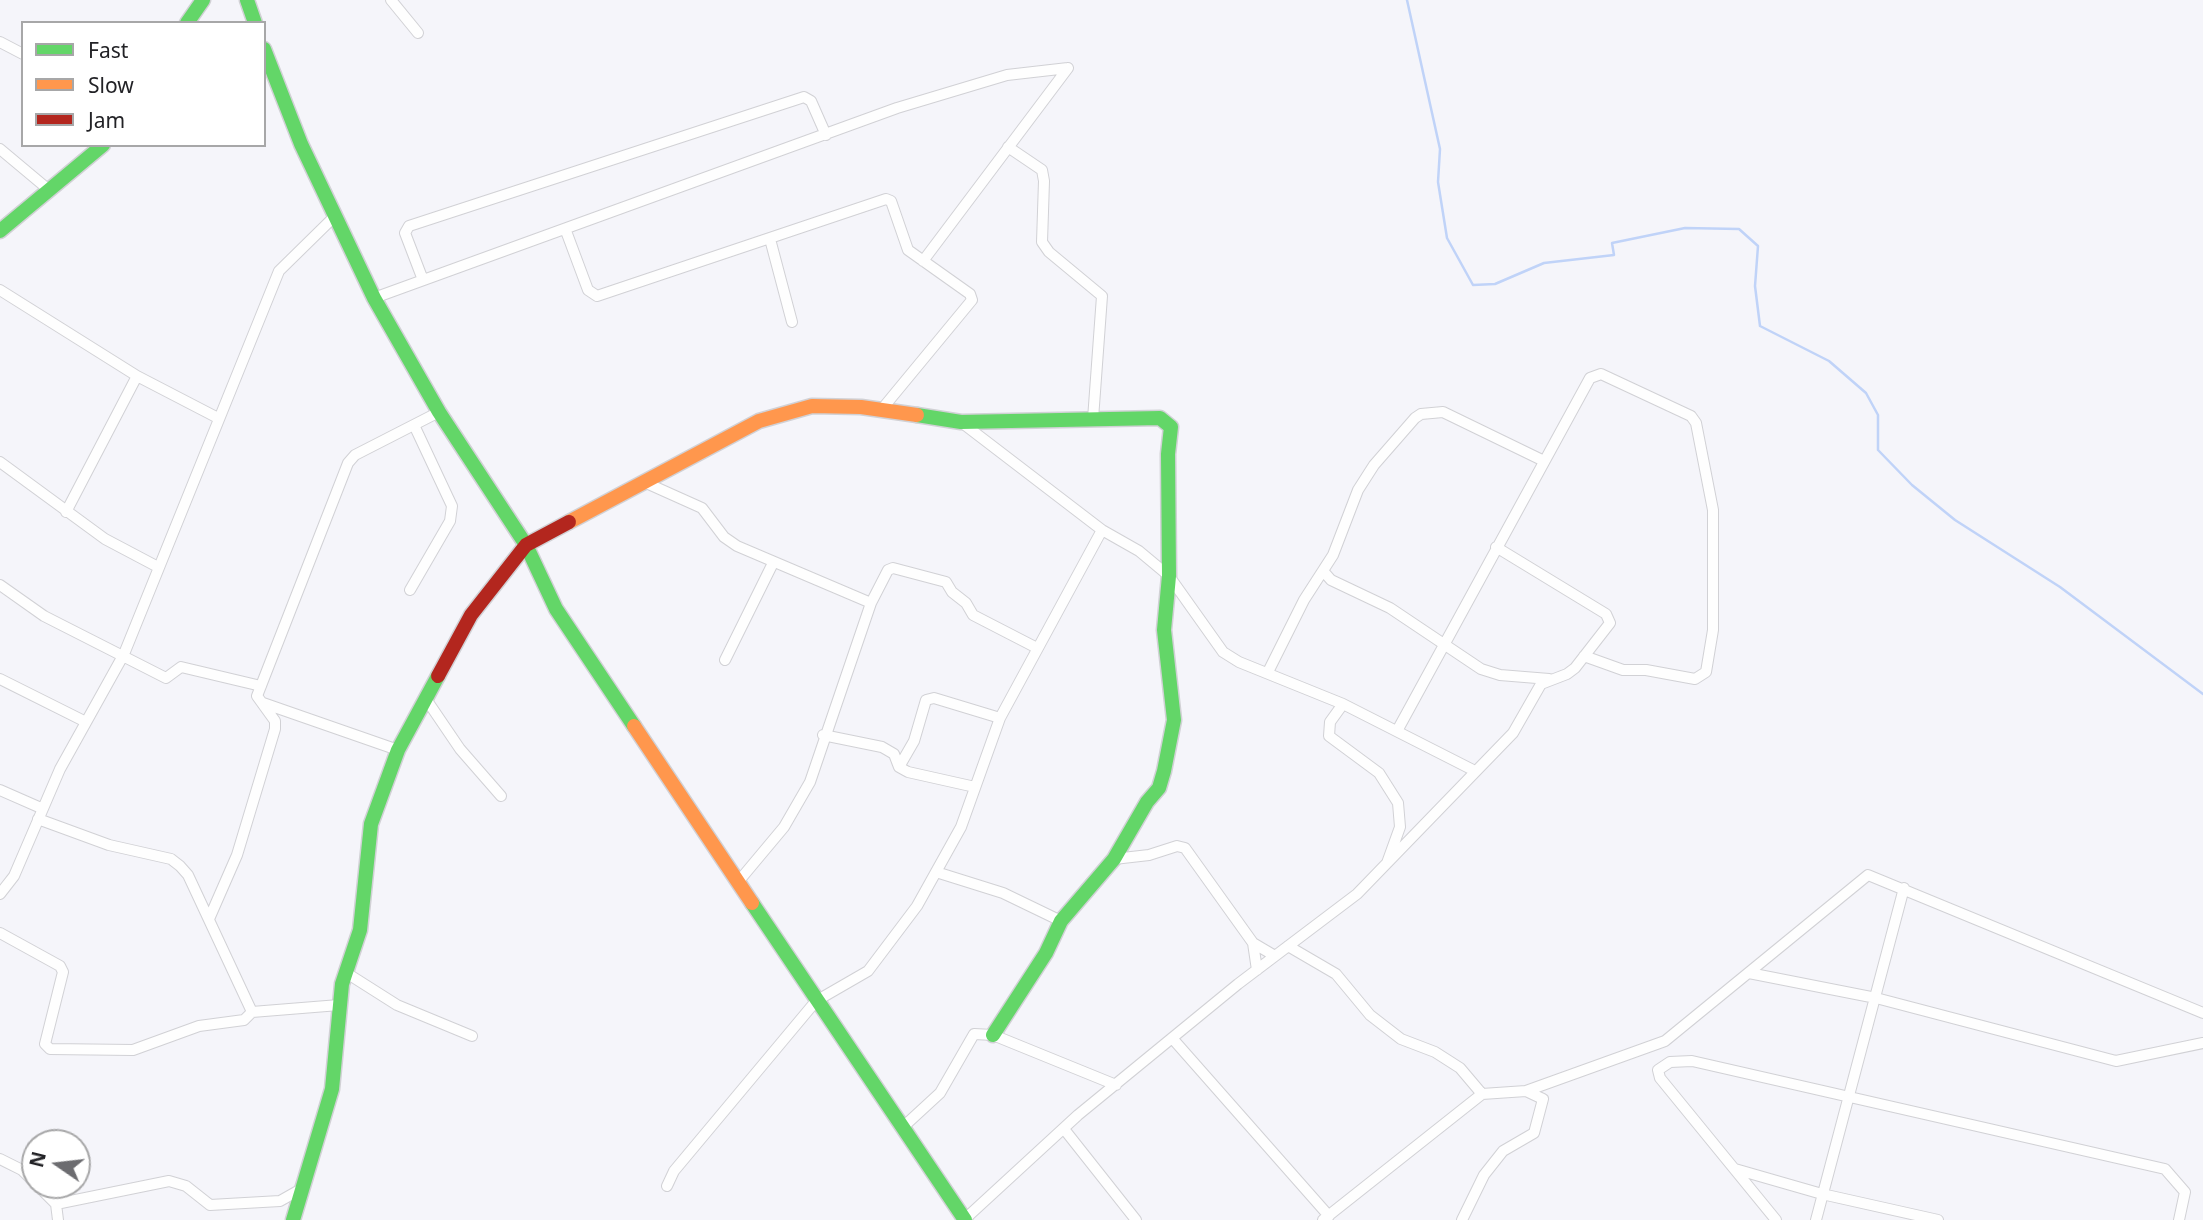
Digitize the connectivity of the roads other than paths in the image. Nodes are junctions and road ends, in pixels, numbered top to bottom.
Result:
1 (203, 0) edge
2 (247, 0) edge
3 (391, 0) edge
4 (188, 21) edge
5 (254, 21) edge
6 (418, 33) dead end
7 (0, 42) edge
8 (21, 53) edge
9 (266, 54) edge
10 (826, 135) junction
11 (101, 147) edge
12 (1008, 147) junction
13 (0, 149) edge
14 (49, 190) junction
15 (334, 217) junction
16 (0, 231) edge
17 (566, 231) junction
18 (770, 239) junction
19 (923, 261) junction
20 (423, 280) junction
21 (0, 290) edge
22 (374, 298) junction
23 (792, 322) dead end
24 (137, 376) junction
25 (882, 409) junction
26 (439, 412) junction
27 (219, 418) junction
28 (1093, 419) junction
29 (961, 422) junction
30 (414, 425) junction
31 (1544, 461) junction
32 (0, 462) edge
33 (644, 482) junction
34 (66, 512) junction
35 (1102, 530) junction
36 (526, 545) junction
37 (1496, 547) junction
38 (773, 563) junction
39 (158, 567) junction
40 (1324, 572) junction
41 (1169, 576) junction
42 (0, 584) edge
43 (410, 590) dead end
44 (871, 603) junction
45 (1446, 645) junction
46 (1037, 648) junction
47 (124, 654) junction
48 (1584, 656) junction
49 (725, 660) dead end
50 (1268, 672) junction
51 (0, 679) edge
52 (1549, 679) junction
53 (261, 686) junction
54 (426, 699) junction
55 (261, 702) junction
56 (1343, 704) junction
57 (1000, 719) junction
58 (86, 722) junction
59 (1397, 731) junction
60 (823, 735) junction
61 (398, 750) junction
62 (899, 767) junction
63 (1475, 771) junction
64 (975, 787) junction
65 (0, 790) edge
66 (502, 796) dead end
67 (41, 808) junction
68 (37, 819) junction
69 (1114, 859) junction
70 (1386, 867) junction
71 (936, 872) junction
72 (738, 882) junction
73 (1904, 888) junction
74 (0, 894) edge
75 (209, 919) junction
76 (1061, 921) junction
77 (0, 933) edge
78 (1253, 943) junction
79 (1289, 946) junction
80 (1275, 956) junction
81 (1257, 970) junction
82 (345, 972) junction
83 (1749, 973) junction
84 (1876, 998) junction
85 (816, 1001) junction
86 (339, 1005) junction
87 (252, 1012) junction
88 (2203, 1013) edge
89 (993, 1035) junction
90 (472, 1036) dead end
91 (1172, 1038) junction
92 (2203, 1043) edge
93 (1116, 1085) junction
94 (1526, 1091) junction
95 (1482, 1094) junction
96 (1848, 1096) junction
97 (902, 1128) junction
98 (1064, 1129) junction
99 (0, 1158) edge
100 (21, 1169) edge
101 (1734, 1169) junction
102 (667, 1186) dead end
103 (304, 1188) junction
104 (1822, 1194) junction
105 (51, 1199) edge
106 (56, 1204) junction
107 (1326, 1218) edge
108 (965, 1219) edge
109 (58, 1220) edge
110 (293, 1220) edge
111 (1136, 1220) edge
112 (1462, 1220) edge
113 (1776, 1220) edge
114 (1816, 1220) edge
115 (1938, 1220) edge
116 (2179, 1220) edge

1 - 4 street
2 - 5 street
3 - 6 street
7 - 8 street
9 - 15 street
10 - 12 street
10 - 17 street
10 - 20 street
11 - 14 street
12 - 19 street
12 - 28 street
13 - 14 street
14 - 16 street
15 - 22 street
15 - 27 street
17 - 18 street
17 - 20 street
18 - 19 street
18 - 23 street
19 - 25 street
20 - 22 street
21 - 24 street
22 - 26 street
24 - 27 street
24 - 34 street
25 - 29 street
25 - 33 street
26 - 30 street
26 - 36 street
27 - 39 street
28 - 29 street
28 - 41 street
29 - 35 street
30 - 43 street
30 - 53 street
31 - 37 street
31 - 40 street
31 - 48 street
32 - 34 street
33 - 36 street
33 - 38 street
34 - 39 street
35 - 41 street
35 - 46 street
36 - 54 street
36 - 72 street
37 - 45 street
37 - 48 street
38 - 44 street
38 - 49 street
39 - 47 street
40 - 45 street
40 - 50 street
41 - 50 street
41 - 69 street
42 - 47 street
44 - 46 street
44 - 60 street
45 - 52 street
45 - 59 street
46 - 57 street
47 - 53 street
47 - 58 street
48 - 52 street
50 - 56 street
51 - 58 street
52 - 63 street
53 - 55 street
54 - 61 street
54 - 66 street
55 - 61 street
55 - 75 street
56 - 59 street
56 - 70 street
57 - 62 street
57 - 64 street
58 - 67 street
59 - 63 street
60 - 62 street
60 - 72 street
61 - 82 street
62 - 64 street
63 - 70 street
64 - 71 street
65 - 67 street
67 - 68 street
68 - 74 street
68 - 75 street
69 - 76 street
69 - 78 street
70 - 79 street
71 - 76 street
71 - 85 street
72 - 85 street
73 - 83 street
73 - 84 street
73 - 88 street
75 - 87 street
76 - 89 street
77 - 87 street
78 - 80 street
78 - 81 street
79 - 80 street
79 - 95 street
80 - 81 street
81 - 91 street
82 - 86 street
82 - 90 street
83 - 84 street
83 - 94 street
84 - 92 street
84 - 96 street
85 - 97 street
85 - 102 street
86 - 87 street
86 - 103 street
89 - 93 street
89 - 97 street
91 - 93 street
91 - 107 street
93 - 98 street
94 - 95 street
94 - 112 street
95 - 107 street
96 - 101 street
96 - 104 street
96 - 116 street
97 - 108 street
98 - 108 street
98 - 111 street
99 - 100 street
101 - 104 street
101 - 113 street
103 - 106 street
103 - 110 street
104 - 114 street
104 - 115 street
105 - 106 street
106 - 109 street

